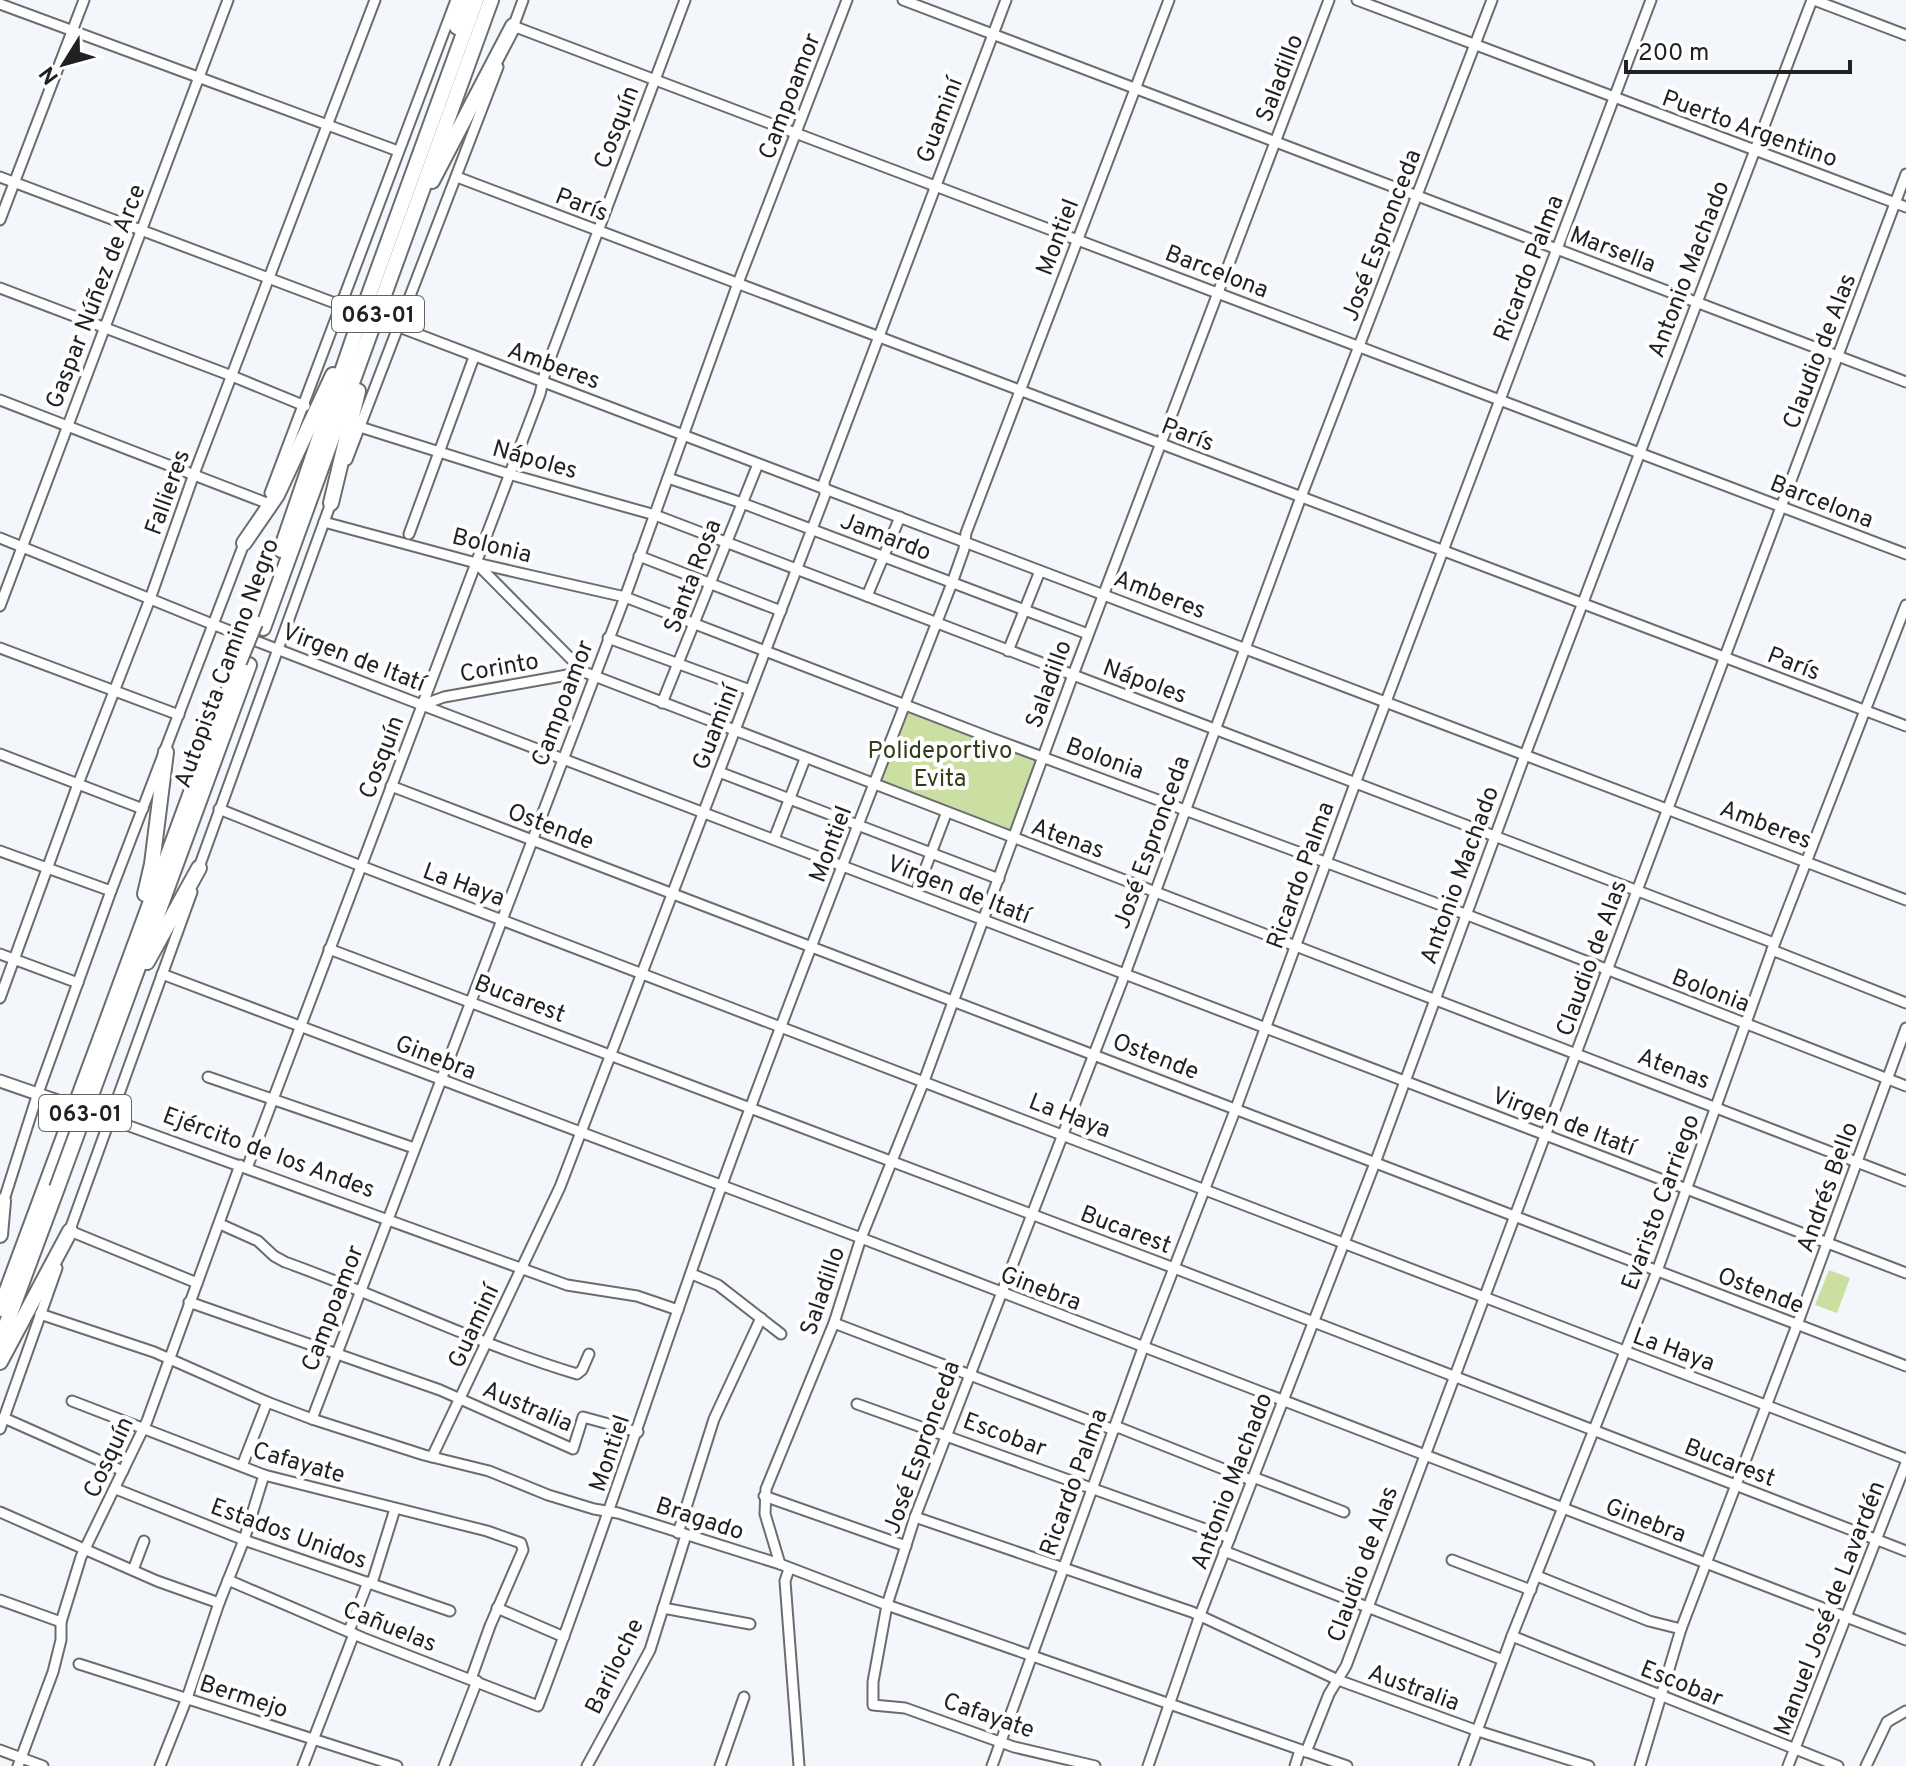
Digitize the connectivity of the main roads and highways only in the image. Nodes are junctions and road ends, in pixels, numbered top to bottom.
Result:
1 (476, 0) edge
2 (491, 0) edge
3 (455, 1) edge
4 (513, 26) road end
5 (419, 154) junction
6 (412, 216) junction
7 (365, 327) junction
8 (331, 503) road end
9 (244, 543) road end
10 (244, 664) junction
11 (166, 752) road end
12 (199, 868) road end
13 (122, 977) junction
14 (109, 1034) junction
15 (0, 1081) edge
16 (110, 1119) road end
17 (52, 1187) junction
18 (2, 1208) edge
19 (70, 1231) road end
20 (0, 1235) edge
21 (0, 1309) edge
22 (0, 1341) edge
23 (0, 1362) edge

1 - 5 highway, Autopista Camino Negro / 063-01
2 - 6 highway, Autopista Camino Negro / 063-01
3 - 5 highway
4 - 6 highway
5 - 7 highway, Autopista Camino Negro / 063-01
6 - 7 highway, Autopista Camino Negro / 063-01
7 - 8 highway
7 - 9 highway
7 - 10 highway, Autopista Camino Negro / 063-01, bridge
10 - 13 highway, Autopista Camino Negro / 063-01
10 - 14 highway, Autopista Camino Negro / 063-01
11 - 13 highway
12 - 14 highway
13 - 14 highway, Autopista Camino Negro / 063-01
14 - 17 highway, Autopista Camino Negro / 063-01, bridge
15 - 16 main road, Ejército de los Andes
17 - 21 highway, Autopista Camino Negro / 063-01
17 - 22 highway, Autopista Camino Negro / 063-01
18 - 20 highway
19 - 23 highway

